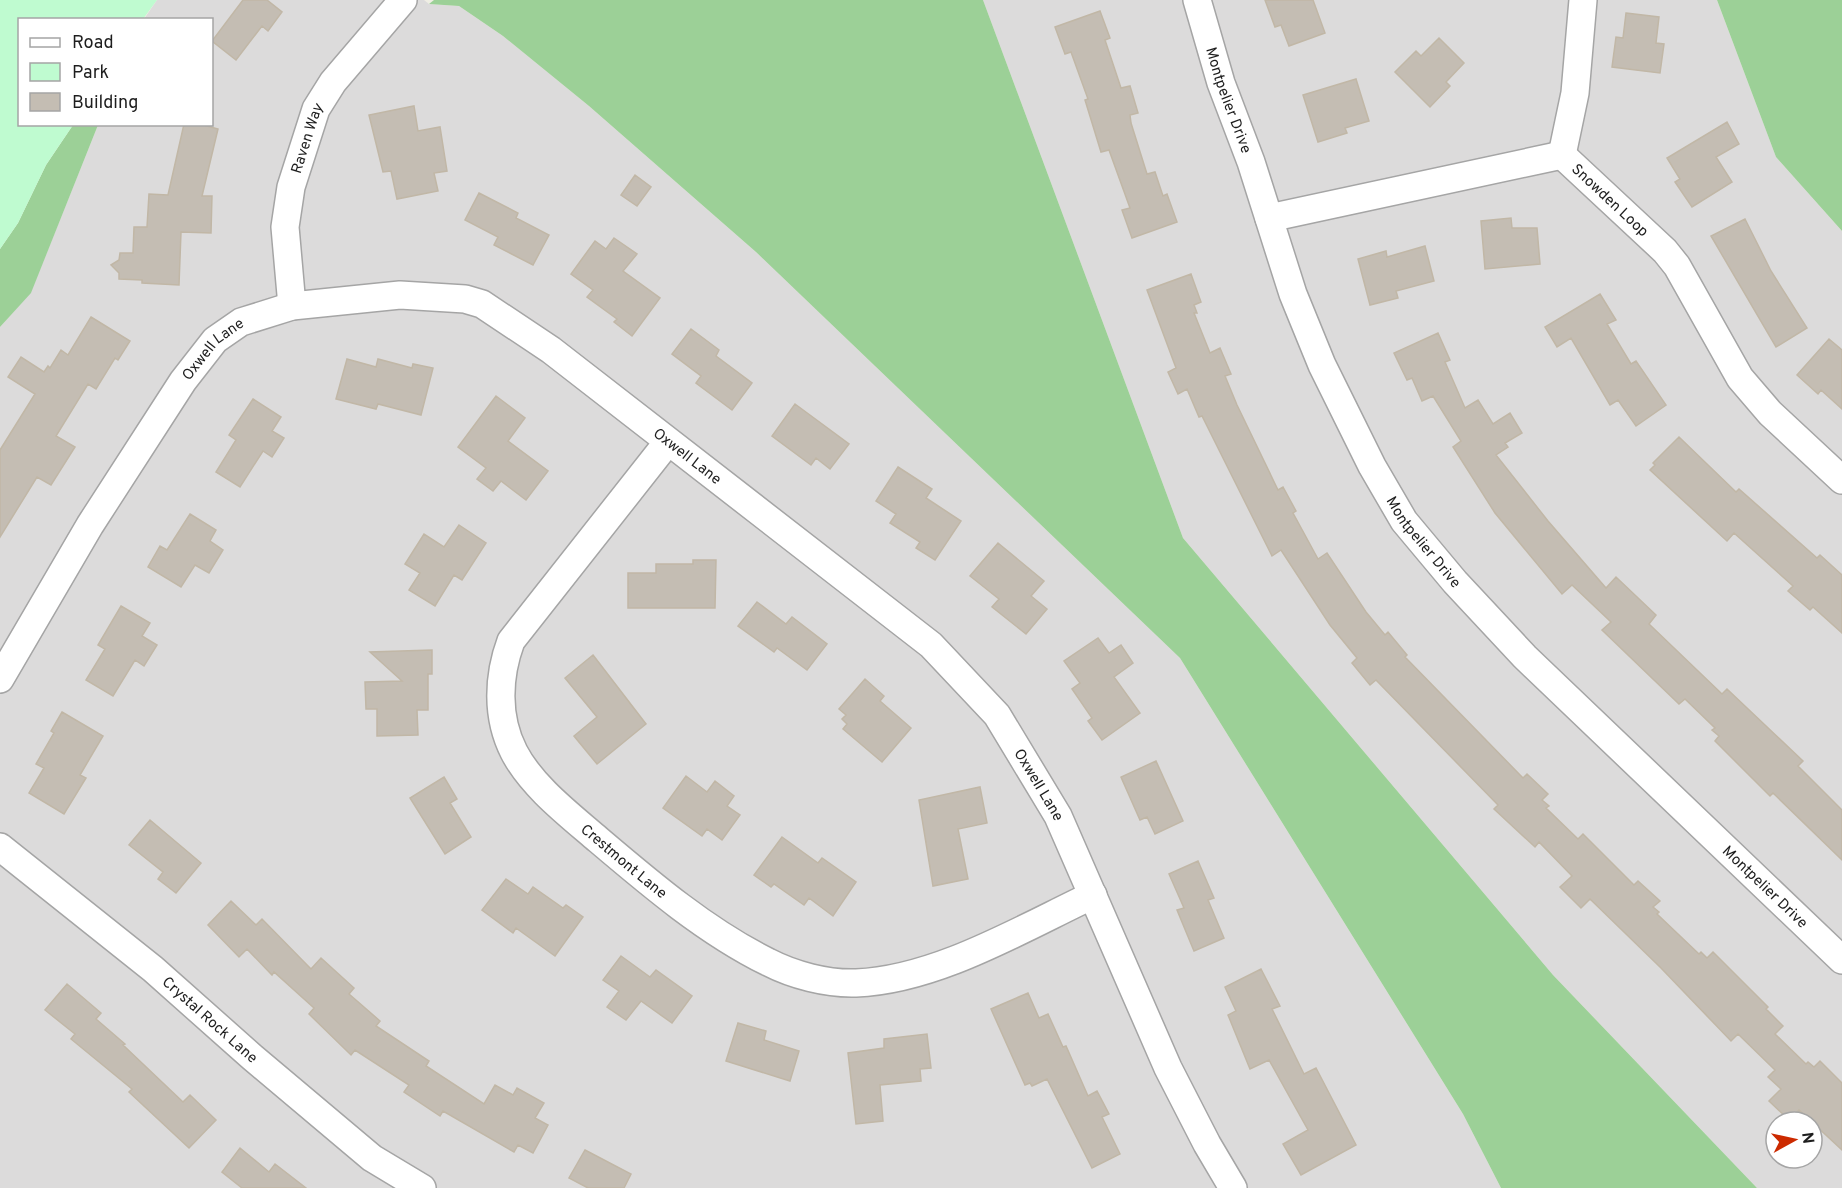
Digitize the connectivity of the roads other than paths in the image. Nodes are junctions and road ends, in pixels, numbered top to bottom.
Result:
1 (403, 0) edge
2 (1197, 0) edge
3 (1583, 0) edge
4 (1562, 155) junction
5 (1269, 218) junction
6 (292, 306) junction
7 (667, 442) junction
8 (1842, 480) edge
9 (0, 679) edge
10 (0, 847) edge
11 (1093, 895) junction
12 (1842, 960) edge
13 (422, 1188) edge
14 (1233, 1188) edge

1 - 6 street, Raven Way
2 - 5 street, Montpelier Drive
3 - 4 street
4 - 5 street, Snowden Loop
4 - 8 street, Snowden Loop
5 - 12 street, Montpelier Drive
6 - 7 street, Oxwell Lane
6 - 9 street, Oxwell Lane
7 - 11 street, Oxwell Lane
7 - 11 street, Crestmont Lane
10 - 13 street, Crystal Rock Lane
11 - 14 street, Oxwell Lane

